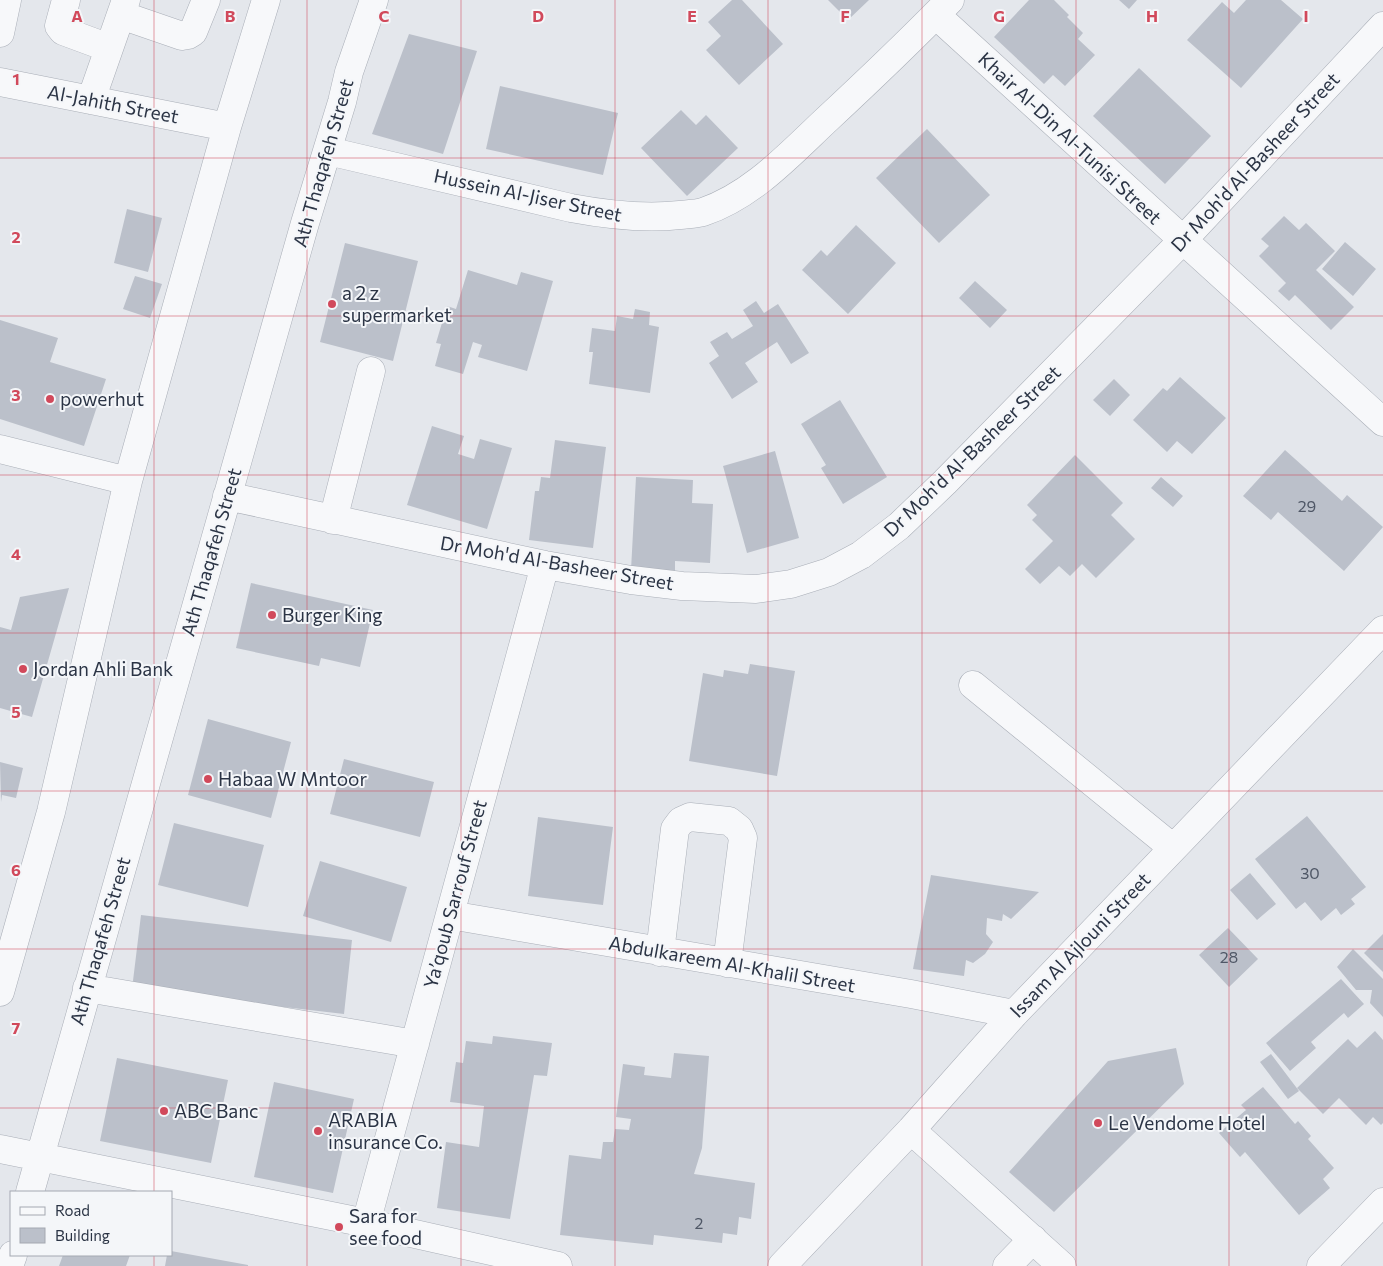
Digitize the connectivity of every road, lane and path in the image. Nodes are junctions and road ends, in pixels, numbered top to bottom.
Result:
1 (7, 0) edge
2 (66, 0) edge
3 (206, 0) edge
4 (266, 0) edge
5 (374, 0) edge
6 (124, 7) edge
7 (943, 7) edge
8 (1383, 26) edge
9 (0, 33) edge
10 (110, 48) junction
11 (0, 82) edge
12 (91, 100) junction
13 (227, 127) junction
14 (328, 151) junction
15 (1182, 240) junction
16 (371, 371) dead end
17 (1383, 422) edge
18 (0, 449) edge
19 (128, 481) junction
20 (227, 496) junction
21 (333, 520) junction
22 (545, 565) junction
23 (1383, 630) edge
24 (973, 685) dead end
25 (1173, 848) junction
26 (450, 915) junction
27 (660, 952) junction
28 (727, 963) junction
29 (87, 988) junction
30 (0, 992) edge
31 (1014, 1014) junction
32 (415, 1044) junction
33 (911, 1130) junction
34 (0, 1149) edge
35 (39, 1158) junction
36 (30, 1191) edge
37 (1383, 1202) edge
38 (366, 1223) junction
39 (1033, 1239) junction
40 (558, 1266) edge
41 (782, 1266) edge
42 (1007, 1266) edge
43 (1062, 1266) edge
44 (1321, 1266) edge

1 - 9 street
2 - 10 street
3 - 6 street
4 - 13 street
5 - 14 street, Ath Thaqafeh Street
6 - 10 street
7 - 14 street, Hussein Al-Jiser Street
7 - 15 street, Khair Al-Din Al-Tunisi Street
8 - 15 street, Dr Moh'd Al-Basheer Street
10 - 12 street
11 - 12 street, Al-Jahith Street
12 - 13 street, Al-Jahith Street
13 - 19 street
14 - 20 street, Ath Thaqafeh Street
15 - 17 street, Khair Al-Din Al-Tunisi Street
15 - 22 street, Dr Moh'd Al-Basheer Street
16 - 21 street
18 - 19 street
19 - 30 street
20 - 21 street, Dr Moh'd Al-Basheer Street
20 - 29 street, Ath Thaqafeh Street
21 - 22 street, Dr Moh'd Al-Basheer Street
22 - 26 street, Ya’qoub Sarrouf Street
23 - 25 street, Issam Al Ajlouni Street
24 - 25 street
25 - 31 street, Issam Al Ajlouni Street
26 - 27 street, Abdulkareem Al-Khalil Street
26 - 32 street, Ya’qoub Sarrouf Street
27 - 28 street, Abdulkareem Al-Khalil Street
27 - 28 street
28 - 31 street, Abdulkareem Al-Khalil Street
29 - 32 street
29 - 35 street, Ath Thaqafeh Street
31 - 33 street, Issam Al Ajlouni Street
32 - 38 street, Ya’qoub Sarrouf Street
33 - 39 street
33 - 41 street, Issam Al Ajlouni Street
34 - 35 street
35 - 36 street, Ath Thaqafeh Street
35 - 38 street
37 - 44 street
38 - 40 street
39 - 42 street
39 - 43 street

